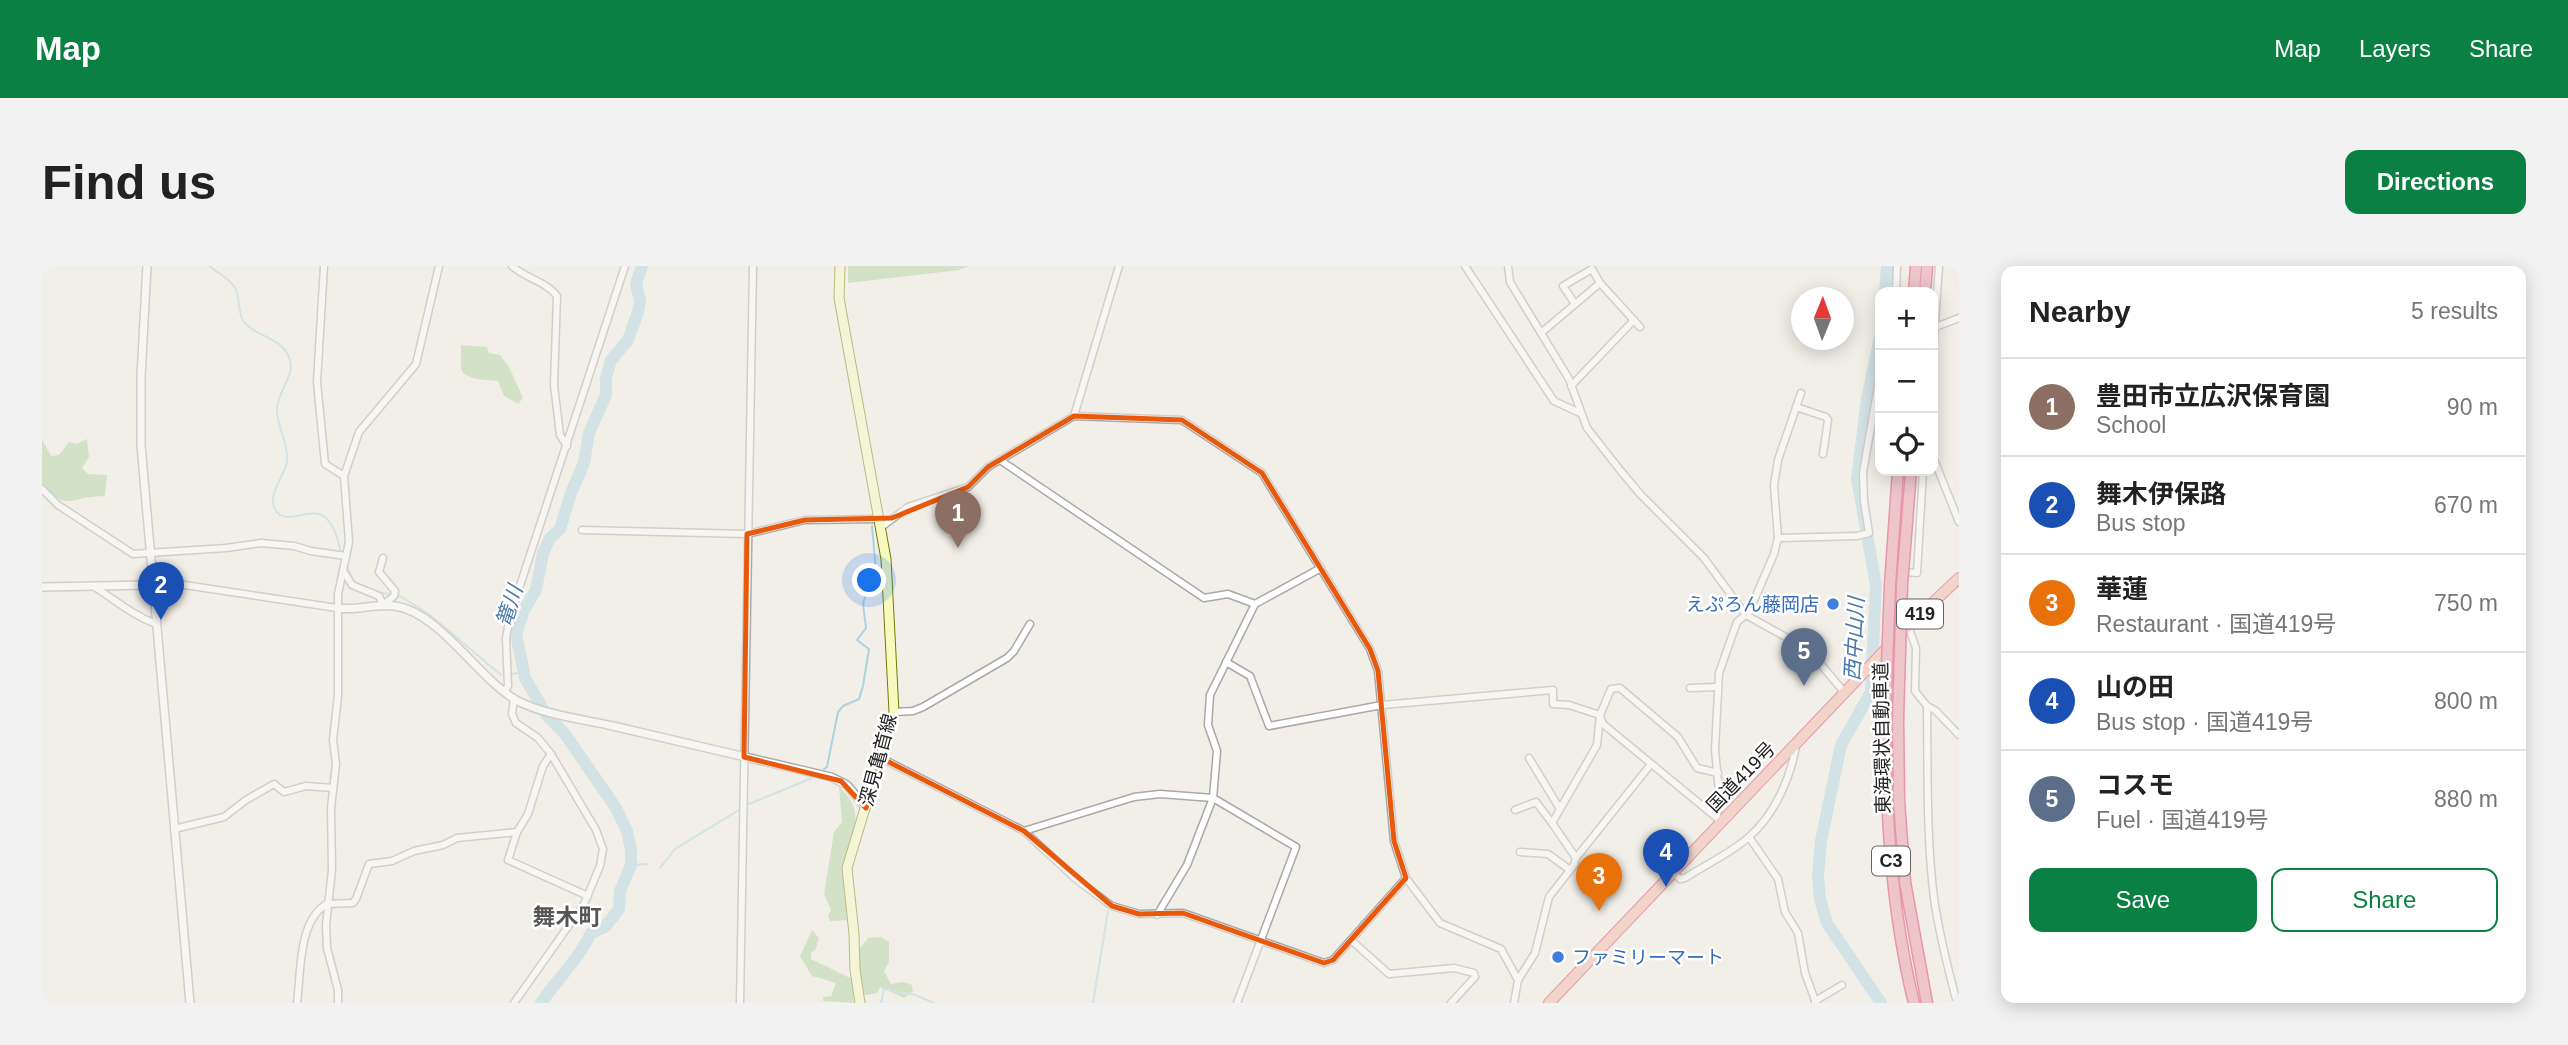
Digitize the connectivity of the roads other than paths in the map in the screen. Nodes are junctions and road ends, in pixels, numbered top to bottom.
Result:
1 (147, 266) edge
2 (324, 266) edge
3 (439, 266) edge
4 (512, 266) edge
5 (625, 266) edge
6 (753, 266) edge
7 (840, 266) edge
8 (1119, 266) edge
9 (1465, 266) edge
10 (1508, 266) edge
11 (1897, 266) edge
12 (1916, 266) edge
13 (1927, 266) edge
14 (1939, 266) edge
15 (1600, 283) junction
16 (1896, 287) edge
17 (1914, 287) edge
18 (1925, 287) edge
19 (1937, 287) edge
20 (1575, 304) junction
21 (1959, 318) edge
22 (1634, 320) junction
23 (1938, 326) edge
24 (1640, 327) dead end
25 (1541, 332) junction
26 (1571, 386) junction
27 (1801, 393) dead end
28 (1875, 404) edge
29 (1796, 407) junction
30 (1580, 413) junction
31 (1074, 416) junction
32 (567, 446) junction
33 (1823, 454) dead end
34 (1000, 460) junction
35 (1938, 470) edge
36 (344, 476) junction
37 (1898, 476) edge
38 (1910, 476) edge
39 (1923, 476) edge
40 (42, 489) edge
41 (1959, 522) edge
42 (879, 523) junction
43 (582, 530) dead end
44 (747, 534) junction
45 (1778, 538) junction
46 (150, 554) junction
47 (346, 556) junction
48 (383, 558) dead end
49 (1321, 568) junction
50 (344, 572) junction
51 (1959, 578) edge
52 (152, 585) junction
53 (93, 586) junction
54 (42, 587) edge
55 (1255, 604) junction
56 (383, 605) junction
57 (337, 608) junction
58 (1746, 615) junction
59 (156, 624) junction
60 (1030, 624) dead end
61 (1908, 626) junction
62 (1226, 662) junction
63 (1717, 687) junction
64 (1690, 688) dead end
65 (505, 691) junction
66 (1844, 692) junction
67 (515, 699) junction
68 (1382, 705) junction
69 (1927, 706) junction
70 (894, 712) junction
71 (1600, 715) junction
72 (1959, 735) edge
73 (1796, 745) junction
74 (551, 754) junction
75 (744, 757) junction
76 (881, 758) junction
77 (1529, 758) dead end
78 (1651, 764) junction
79 (1718, 773) junction
80 (332, 788) junction
81 (1213, 798) junction
82 (866, 808) junction
83 (1560, 809) junction
84 (1515, 810) dead end
85 (1719, 821) junction
86 (1552, 823) junction
87 (174, 830) junction
88 (1024, 831) junction
89 (517, 832) junction
90 (1749, 837) junction
91 (1520, 852) dead end
92 (1576, 858) junction
93 (1570, 870) junction
94 (1674, 873) junction
95 (1406, 878) junction
96 (588, 896) junction
97 (327, 904) junction
98 (1157, 915) junction
99 (1261, 939) junction
100 (1351, 940) junction
101 (1518, 980) junction
102 (1842, 985) dead end
103 (1815, 1002) edge
104 (190, 1003) edge
105 (298, 1003) edge
106 (338, 1003) edge
107 (514, 1003) edge
108 (740, 1003) edge
109 (860, 1003) edge
110 (1237, 1003) edge
111 (1451, 1003) edge
112 (1514, 1003) edge
113 (1549, 1003) edge
114 (1914, 1003) edge
115 (1927, 1003) edge
116 (1957, 1003) edge

1 - 46 street
2 - 36 street
3 - 36 street
4 - 32 street
5 - 32 street
6 - 44 street
7 - 42 main road, 深見亀首線
8 - 31 street
9 - 30 street
10 - 25 street
11 - 16 street
12 - 17 highway
13 - 18 highway
14 - 19 street
15 - 20 street
15 - 20 street
15 - 22 street
20 - 25 street
21 - 23 street
22 - 24 street
22 - 26 street
25 - 26 street
26 - 30 street
27 - 29 street
28 - 45 street
29 - 33 street
29 - 45 street
30 - 58 street
31 - 34 street
31 - 49 street
32 - 65 street
34 - 42 street
34 - 55 street
35 - 41 street
36 - 47 street
37 - 114 highway, 東海環状自動車道 / C3, bridge
38 - 115 highway, 東海環状自動車道 / C3, bridge
39 - 61 street
40 - 46 street
42 - 44 street
42 - 70 main road, 深見亀首線
43 - 44 street
44 - 75 street
45 - 58 street
46 - 47 street
46 - 52 street
47 - 50 street
48 - 56 street
49 - 55 street
49 - 68 street
50 - 56 street
50 - 57 street
51 - 61 highway, 国道419号 / 419
52 - 53 street
52 - 57 street
52 - 59 street
53 - 54 street
53 - 59 street
55 - 62 street
56 - 57 street
56 - 65 street
57 - 80 street
58 - 63 street
58 - 66 street
59 - 87 street
60 - 70 street
61 - 66 highway, 国道419号 / 419
61 - 69 street
62 - 68 street
62 - 81 street
63 - 64 street
63 - 79 street
65 - 67 street
66 - 73 highway, 国道419号 / 419
67 - 74 street
67 - 75 street
68 - 71 street
68 - 95 street
69 - 72 street
69 - 116 street
70 - 76 main road, 深見亀首線
71 - 78 street
71 - 79 street
71 - 83 street
73 - 85 highway, 国道419号 / 419
73 - 90 street
74 - 89 street
74 - 96 street
75 - 82 street
75 - 108 street
76 - 82 main road, 深見亀首線
76 - 88 street
77 - 83 street
78 - 85 street
78 - 92 street
79 - 85 street
80 - 87 street
80 - 97 street
81 - 88 street
81 - 98 street
81 - 99 street
82 - 109 main road, 深見亀首線
83 - 86 street
84 - 86 street
85 - 94 highway, 国道419号 / 419
86 - 92 street
87 - 104 street
88 - 98 street
89 - 96 street
89 - 97 street
90 - 94 street
90 - 103 street
91 - 93 street
92 - 93 street
93 - 101 street
94 - 113 highway, 国道419号 / 419
95 - 100 street
95 - 101 street
96 - 107 street
97 - 105 street
97 - 106 street
98 - 99 street
99 - 100 street
99 - 110 street
100 - 111 street
101 - 112 street
102 - 103 street

